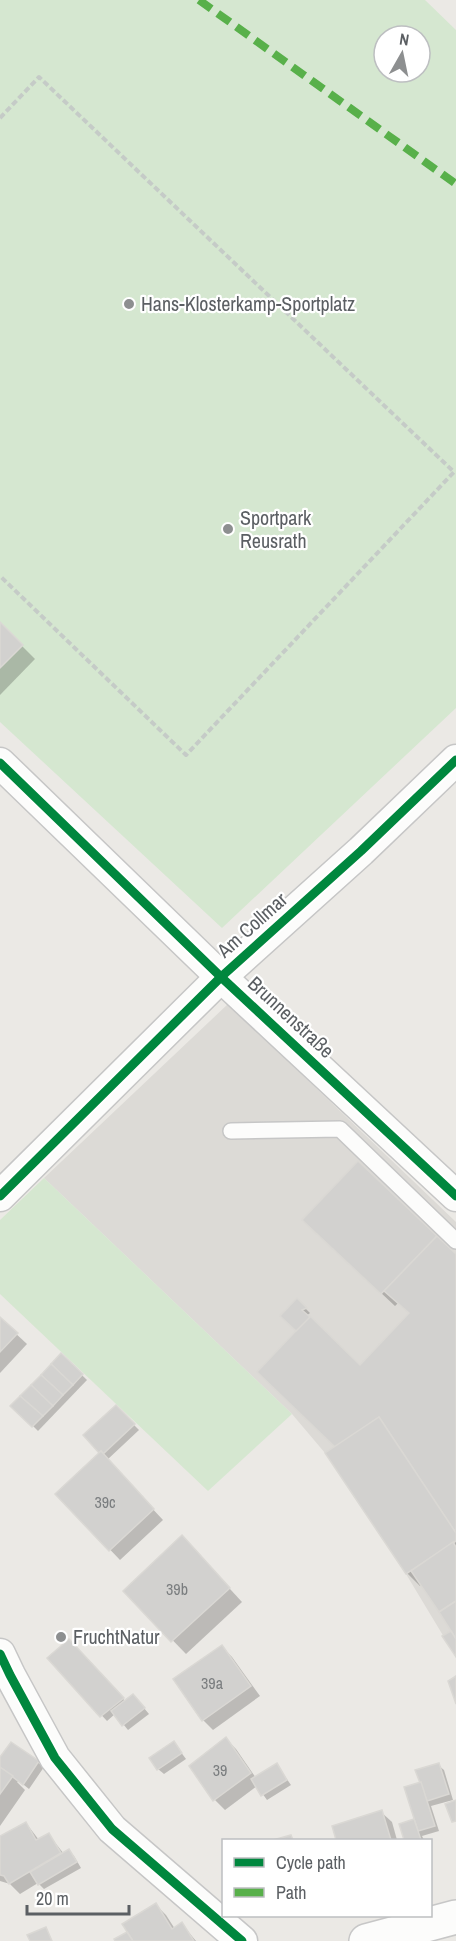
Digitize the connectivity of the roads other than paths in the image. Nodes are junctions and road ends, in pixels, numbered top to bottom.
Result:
1 (456, 760) edge
2 (0, 763) edge
3 (221, 977) junction
4 (231, 1131) dead end
5 (0, 1196) edge
6 (456, 1196) edge
7 (456, 1241) edge
8 (0, 1654) edge
9 (456, 1917) edge
10 (242, 1941) edge
11 (366, 1941) edge

1 - 3 street, Am Collmar
2 - 3 street, Brunnenstraße
3 - 5 street, Am Collmar
3 - 6 street, Brunnenstraße
4 - 7 lane
8 - 10 street
9 - 11 street

